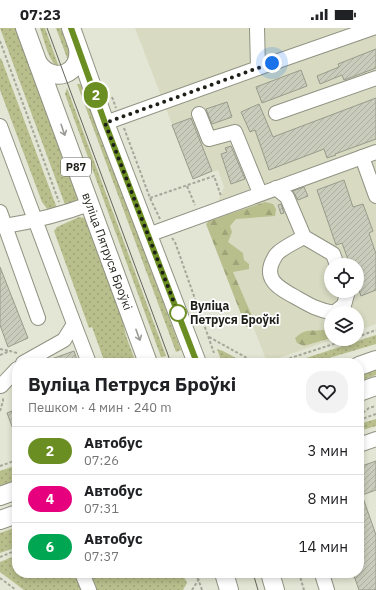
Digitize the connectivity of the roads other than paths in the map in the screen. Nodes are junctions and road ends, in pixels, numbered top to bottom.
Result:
1 (25, 28) edge
2 (71, 28) edge
3 (257, 28) edge
4 (374, 28) edge
5 (78, 48) junction
6 (38, 63) junction
7 (258, 68) junction
8 (376, 78) edge
9 (103, 94) junction
10 (55, 106) junction
11 (199, 114) dead end
12 (276, 114) dead end
13 (113, 120) junction
14 (0, 126) edge
15 (376, 152) edge
16 (362, 157) junction
17 (276, 188) junction
18 (260, 194) junction
19 (376, 196) edge
20 (89, 204) junction
21 (0, 212) edge
22 (36, 221) junction
23 (5, 226) junction
24 (148, 235) junction
25 (304, 237) junction
26 (334, 258) edge
27 (346, 298) edge
28 (38, 318) dead end
29 (74, 324) junction
30 (31, 358) edge
31 (87, 358) edge
32 (146, 358) edge
33 (195, 358) edge
34 (376, 360) edge
35 (364, 364) edge
36 (12, 374) edge
37 (1, 386) dead end
38 (376, 386) edge
39 (364, 390) edge
40 (376, 439) edge
41 (364, 443) edge
42 (12, 492) edge
43 (0, 496) edge
44 (12, 516) edge
45 (0, 520) edge
46 (84, 578) edge
47 (225, 578) edge
48 (271, 578) edge
49 (323, 578) edge
50 (89, 590) edge
51 (229, 590) edge
52 (275, 590) edge
53 (327, 590) edge

1 - 6 main road, вуліца Пятруся Броўкі / Р87
2 - 5 main road
3 - 7 lane
4 - 7 lane
5 - 6 main road
5 - 9 main road
6 - 10 main road, вуліца Пятруся Броўкі / Р87
7 - 13 lane
8 - 12 lane
9 - 10 main road
9 - 13 main road
10 -> 20 main road, вуліца Пятруся Броўкі / Р87
11 - 18 lane
13 - 24 main road
14 - 22 lane
15 - 16 lane
16 - 17 lane
16 - 19 lane
17 - 18 lane
17 - 25 lane
18 - 24 lane
20 - 22 lane
20 -> 32 main road, вуліца Пятруся Броўкі / Р87
21 - 23 lane
22 - 23 lane
22 - 29 lane
23 - 28 lane
24 - 33 main road
25 - 26 lane
25 - 27 lane
29 - 30 lane
29 - 31 lane
34 - 35 main road
36 - 37 lane
38 - 39 main road
40 - 41 lane
42 - 43 main road
44 - 45 main road
46 - 50 lane
47 - 51 main road
48 - 52 main road
49 - 53 lane

